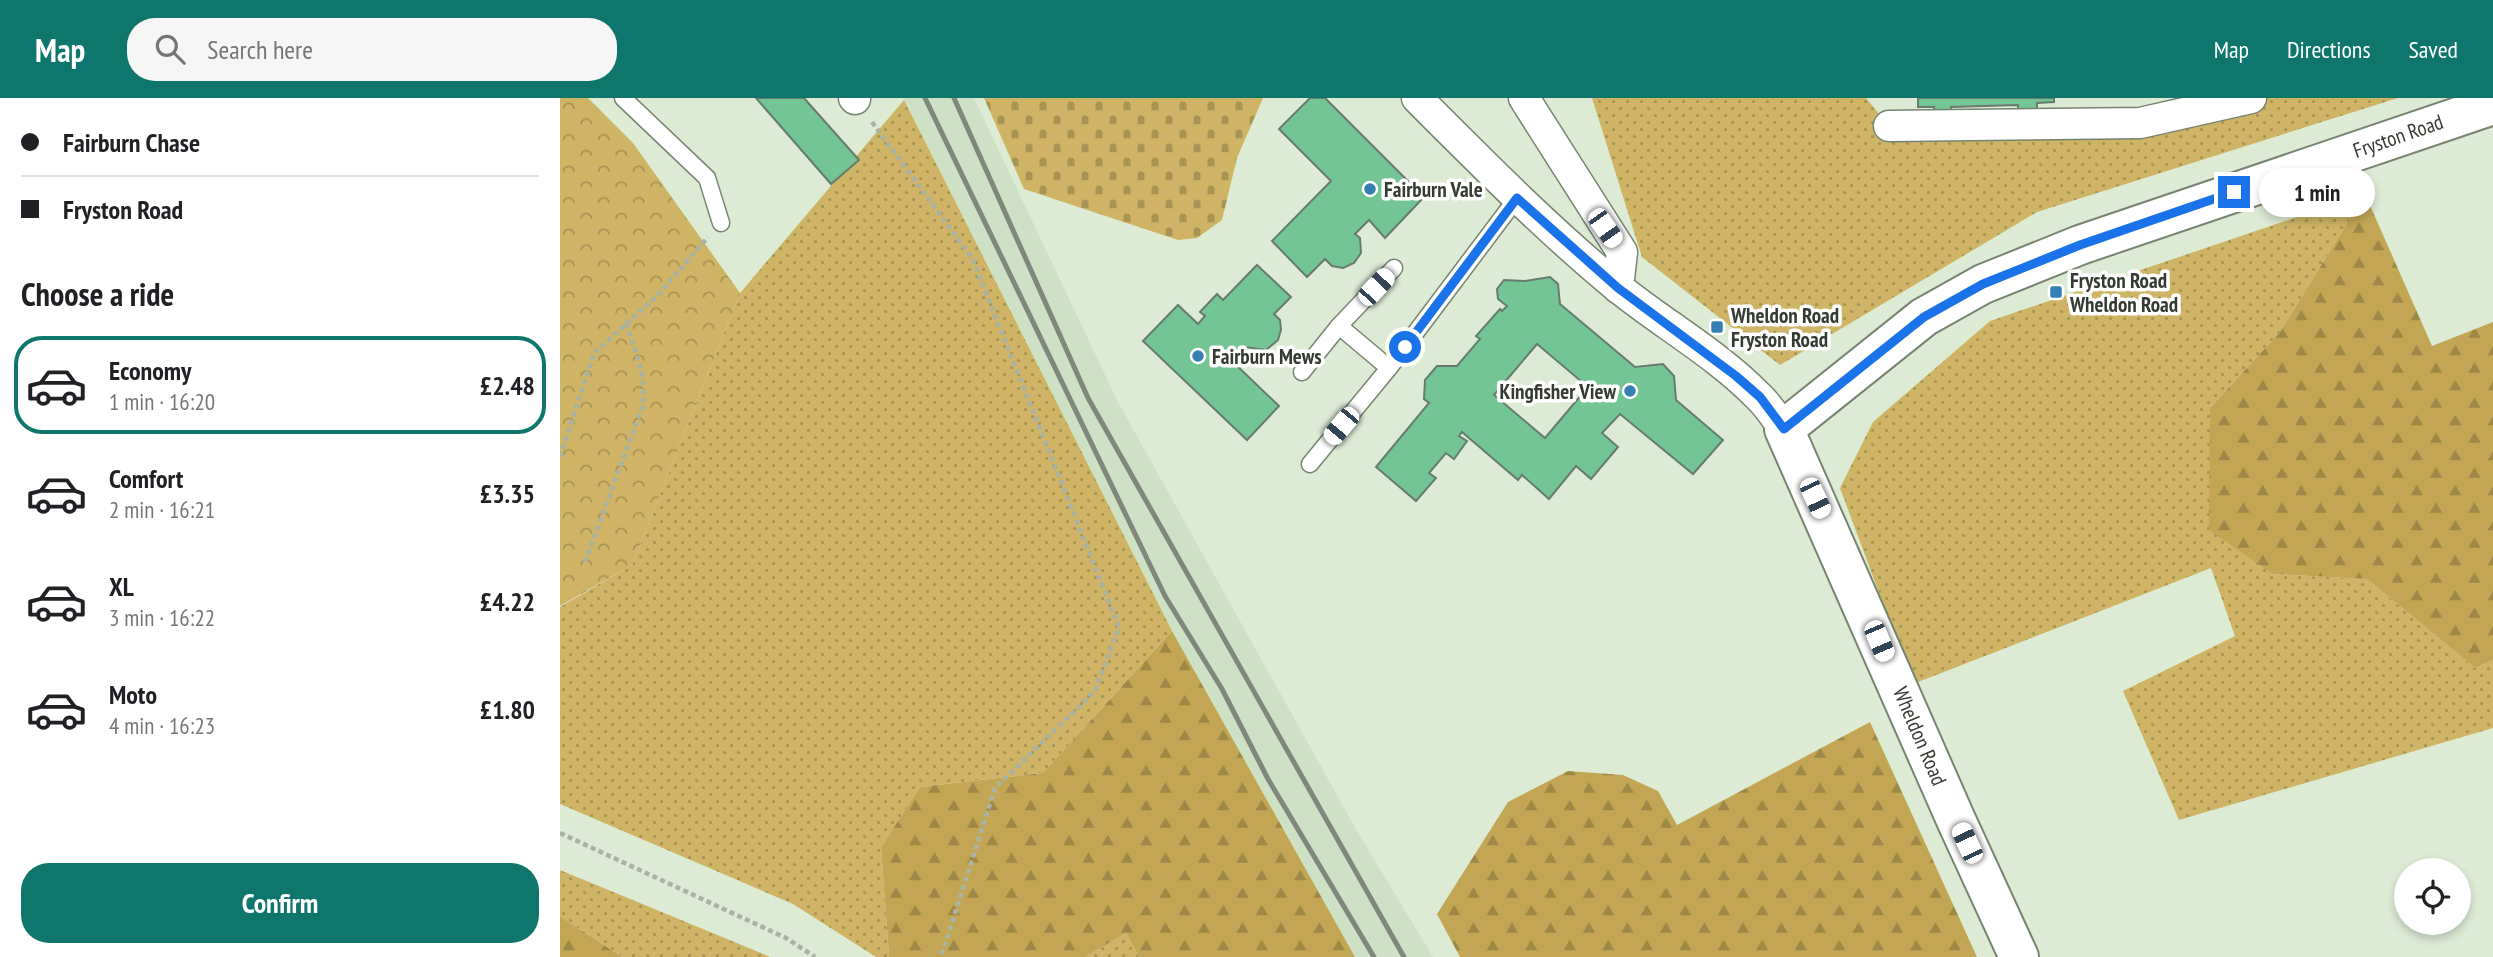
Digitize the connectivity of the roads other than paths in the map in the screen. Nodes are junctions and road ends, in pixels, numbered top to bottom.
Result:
1 (623, 98) edge
2 (1417, 98) edge
3 (1524, 98) edge
4 (2251, 98) edge
5 (2493, 104) edge
6 (1889, 126) dead end
7 (1517, 198) junction
8 (721, 223) road end
9 (1394, 268) dead end
10 (1618, 288) junction
11 (1339, 326) junction
12 (1389, 368) junction
13 (1302, 372) dead end
14 (1784, 429) junction
15 (1310, 464) dead end
16 (2019, 957) edge

1 - 8 lane
2 - 7 street, Wheldon Road
3 - 10 street
4 - 6 street
5 - 14 street, Fryston Road
7 - 10 street, Wheldon Road
7 - 12 lane
9 - 11 lane
10 - 14 street, Wheldon Road
11 - 12 lane
11 - 13 lane
12 - 15 lane
14 - 16 street, Wheldon Road

